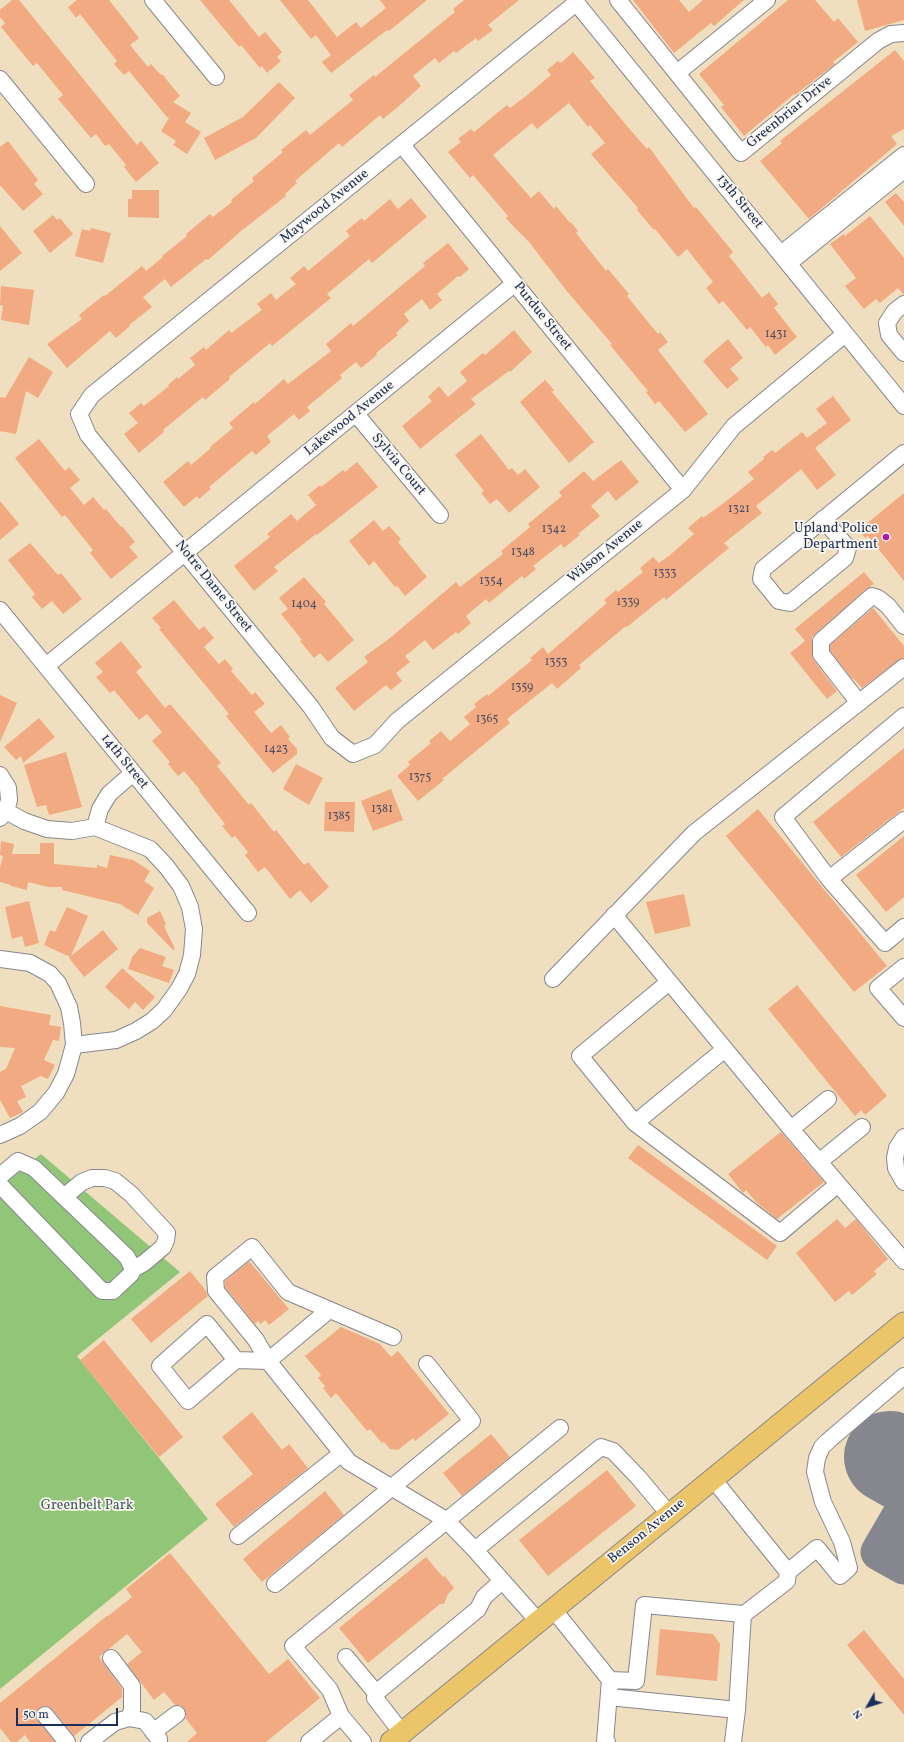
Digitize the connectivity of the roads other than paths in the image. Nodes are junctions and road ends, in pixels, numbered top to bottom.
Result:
1 (152, 0) edge
2 (618, 0) edge
3 (767, 0) edge
4 (575, 2) edge
5 (904, 33) edge
6 (677, 72) junction
7 (216, 77) dead end
8 (0, 79) edge
9 (402, 145) junction
10 (903, 162) edge
11 (86, 184) dead end
12 (785, 258) junction
13 (514, 284) junction
14 (904, 304) edge
15 (845, 334) junction
16 (904, 353) edge
17 (904, 406) edge
18 (79, 414) joint
19 (356, 414) junction
20 (904, 453) edge
21 (683, 490) junction
22 (440, 515) dead end
23 (823, 519) junction
24 (185, 553) junction
25 (0, 610) edge
26 (904, 626) edge
27 (46, 666) junction
28 (904, 667) edge
29 (859, 703) junction
30 (904, 716) edge
31 (353, 754) joint
32 (133, 773) junction
33 (0, 776) edge
34 (3, 815) edge
35 (904, 820) edge
36 (95, 826) junction
37 (829, 879) junction
38 (248, 913) dead end
39 (614, 916) junction
40 (904, 927) edge
41 (0, 959) edge
42 (904, 967) edge
43 (553, 979) dead end
44 (669, 982) junction
45 (904, 1018) edge
46 (74, 1045) junction
47 (725, 1049) junction
48 (828, 1099) dead end
49 (635, 1123) junction
50 (862, 1127) dead end
51 (791, 1129) junction
52 (0, 1135) edge
53 (904, 1138) edge
54 (819, 1162) junction
55 (0, 1176) edge
56 (904, 1182) edge
57 (838, 1184) junction
58 (0, 1185) edge
59 (65, 1196) junction
60 (904, 1261) edge
61 (133, 1269) junction
62 (329, 1310) junction
63 (904, 1322) edge
64 (393, 1337) dead end
65 (236, 1360) junction
66 (268, 1361) junction
67 (427, 1364) dead end
68 (904, 1376) edge
69 (560, 1428) dead end
70 (342, 1453) junction
71 (713, 1479) junction
72 (392, 1487) junction
73 (669, 1514) junction
74 (446, 1520) junction
75 (238, 1536) dead end
76 (475, 1550) junction
77 (788, 1572) junction
78 (502, 1581) junction
79 (275, 1584) dead end
80 (545, 1615) junction
81 (743, 1615) junction
82 (346, 1657) dead end
83 (111, 1658) dead end
84 (610, 1680) junction
85 (376, 1693) junction
86 (609, 1697) junction
87 (737, 1710) junction
88 (45, 1714) dead end
89 (177, 1714) dead end
90 (341, 1716) junction
91 (129, 1718) junction
92 (156, 1737) edge
93 (397, 1738) edge
94 (66, 1742) edge
95 (89, 1742) edge
96 (309, 1742) edge
97 (363, 1742) edge
98 (607, 1742) edge
99 (733, 1742) edge

1 - 7 street
2 - 6 street
3 - 6 street
4 - 9 street, Maywood Avenue
4 - 12 street, 13th Street
5 - 6 street, Greenbriar Drive
8 - 11 street
9 - 13 street, Purdue Street
9 - 18 street, Maywood Avenue
10 - 12 street
12 - 15 street, 13th Street
13 - 19 street, Lakewood Avenue
13 - 21 street, Purdue Street
14 - 16 street
15 - 17 street, 13th Street
15 - 21 street, Wilson Avenue
18 - 24 street, Notre Dame Street
19 - 22 street, Sylvia Court
19 - 24 street, Lakewood Avenue
20 - 23 street
21 - 31 street, Wilson Avenue
23 - 23 street
24 - 27 street, Lakewood Avenue
24 - 31 street, Notre Dame Street
25 - 27 street, 14th Street
26 - 29 street
27 - 32 street, 14th Street
28 - 29 street
29 - 39 street
30 - 37 street
32 - 36 street
32 - 38 street, 14th Street
33 - 34 street
34 - 36 street
35 - 37 street
36 - 46 street
37 - 40 street
39 - 43 street
39 - 44 street
41 - 46 street
42 - 45 street
44 - 47 street
44 - 49 street
46 - 52 street
47 - 49 street
47 - 51 street
48 - 51 street
49 - 57 street
50 - 54 street
51 - 54 street
53 - 56 street
54 - 57 street
55 - 59 street
57 - 60 street
58 - 61 street
59 - 61 street
59 - 61 street
62 - 64 street
62 - 66 street
62 - 66 street
63 - 71 main road, Benson Avenue
65 - 65 street
65 - 66 street
66 - 70 street
67 - 72 street
68 - 77 street
69 - 74 street
70 - 72 street
70 - 75 street
71 - 73 main road, Benson Avenue
71 - 77 street
72 - 74 street
72 - 79 street
73 - 76 street
73 - 80 main road, Benson Avenue
74 - 76 street
74 - 90 street
76 - 78 street
77 - 81 street
78 - 80 street
78 - 85 street
80 - 84 street
80 - 93 main road, Benson Avenue
81 - 84 street
81 - 87 street
82 - 85 street
83 - 91 street
84 - 86 street
85 - 93 street
86 - 87 street
86 - 98 street
87 - 99 street
88 - 94 street
89 - 92 street
90 - 96 street
90 - 97 street
91 - 92 street
91 - 95 street

